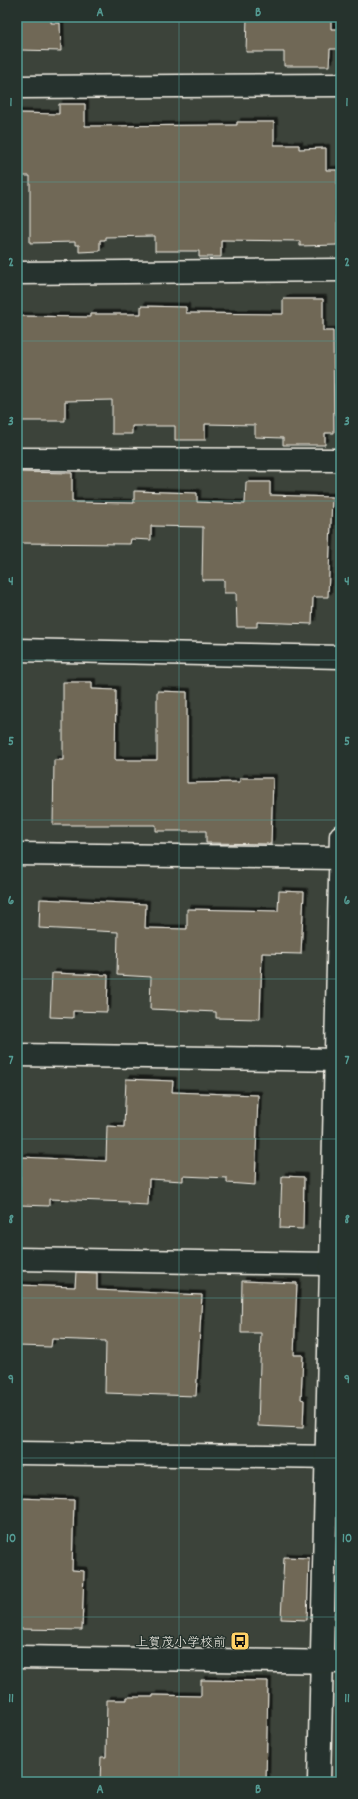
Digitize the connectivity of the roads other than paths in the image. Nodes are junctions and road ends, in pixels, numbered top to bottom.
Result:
1 (341, 85) edge
2 (17, 87) edge
3 (341, 270) edge
4 (17, 273) edge
5 (17, 459) edge
6 (341, 460) edge
7 (17, 650) edge
8 (341, 658) edge
9 (341, 836) edge
10 (17, 854) edge
11 (341, 858) edge
12 (17, 1055) edge
13 (338, 1060) edge
14 (17, 1259) edge
15 (330, 1264) junction
16 (17, 1453) edge
17 (333, 1457) edge
18 (17, 1657) edge
19 (331, 1662) edge
20 (319, 1782) edge

1 - 2 street
3 - 4 street
5 - 6 street
7 - 8 street
9 - 11 street
10 - 11 street
11 - 13 street
12 - 13 street
13 - 15 street
14 - 15 street
15 - 17 street
16 - 17 street
17 - 19 street
18 - 19 street
19 - 20 street

